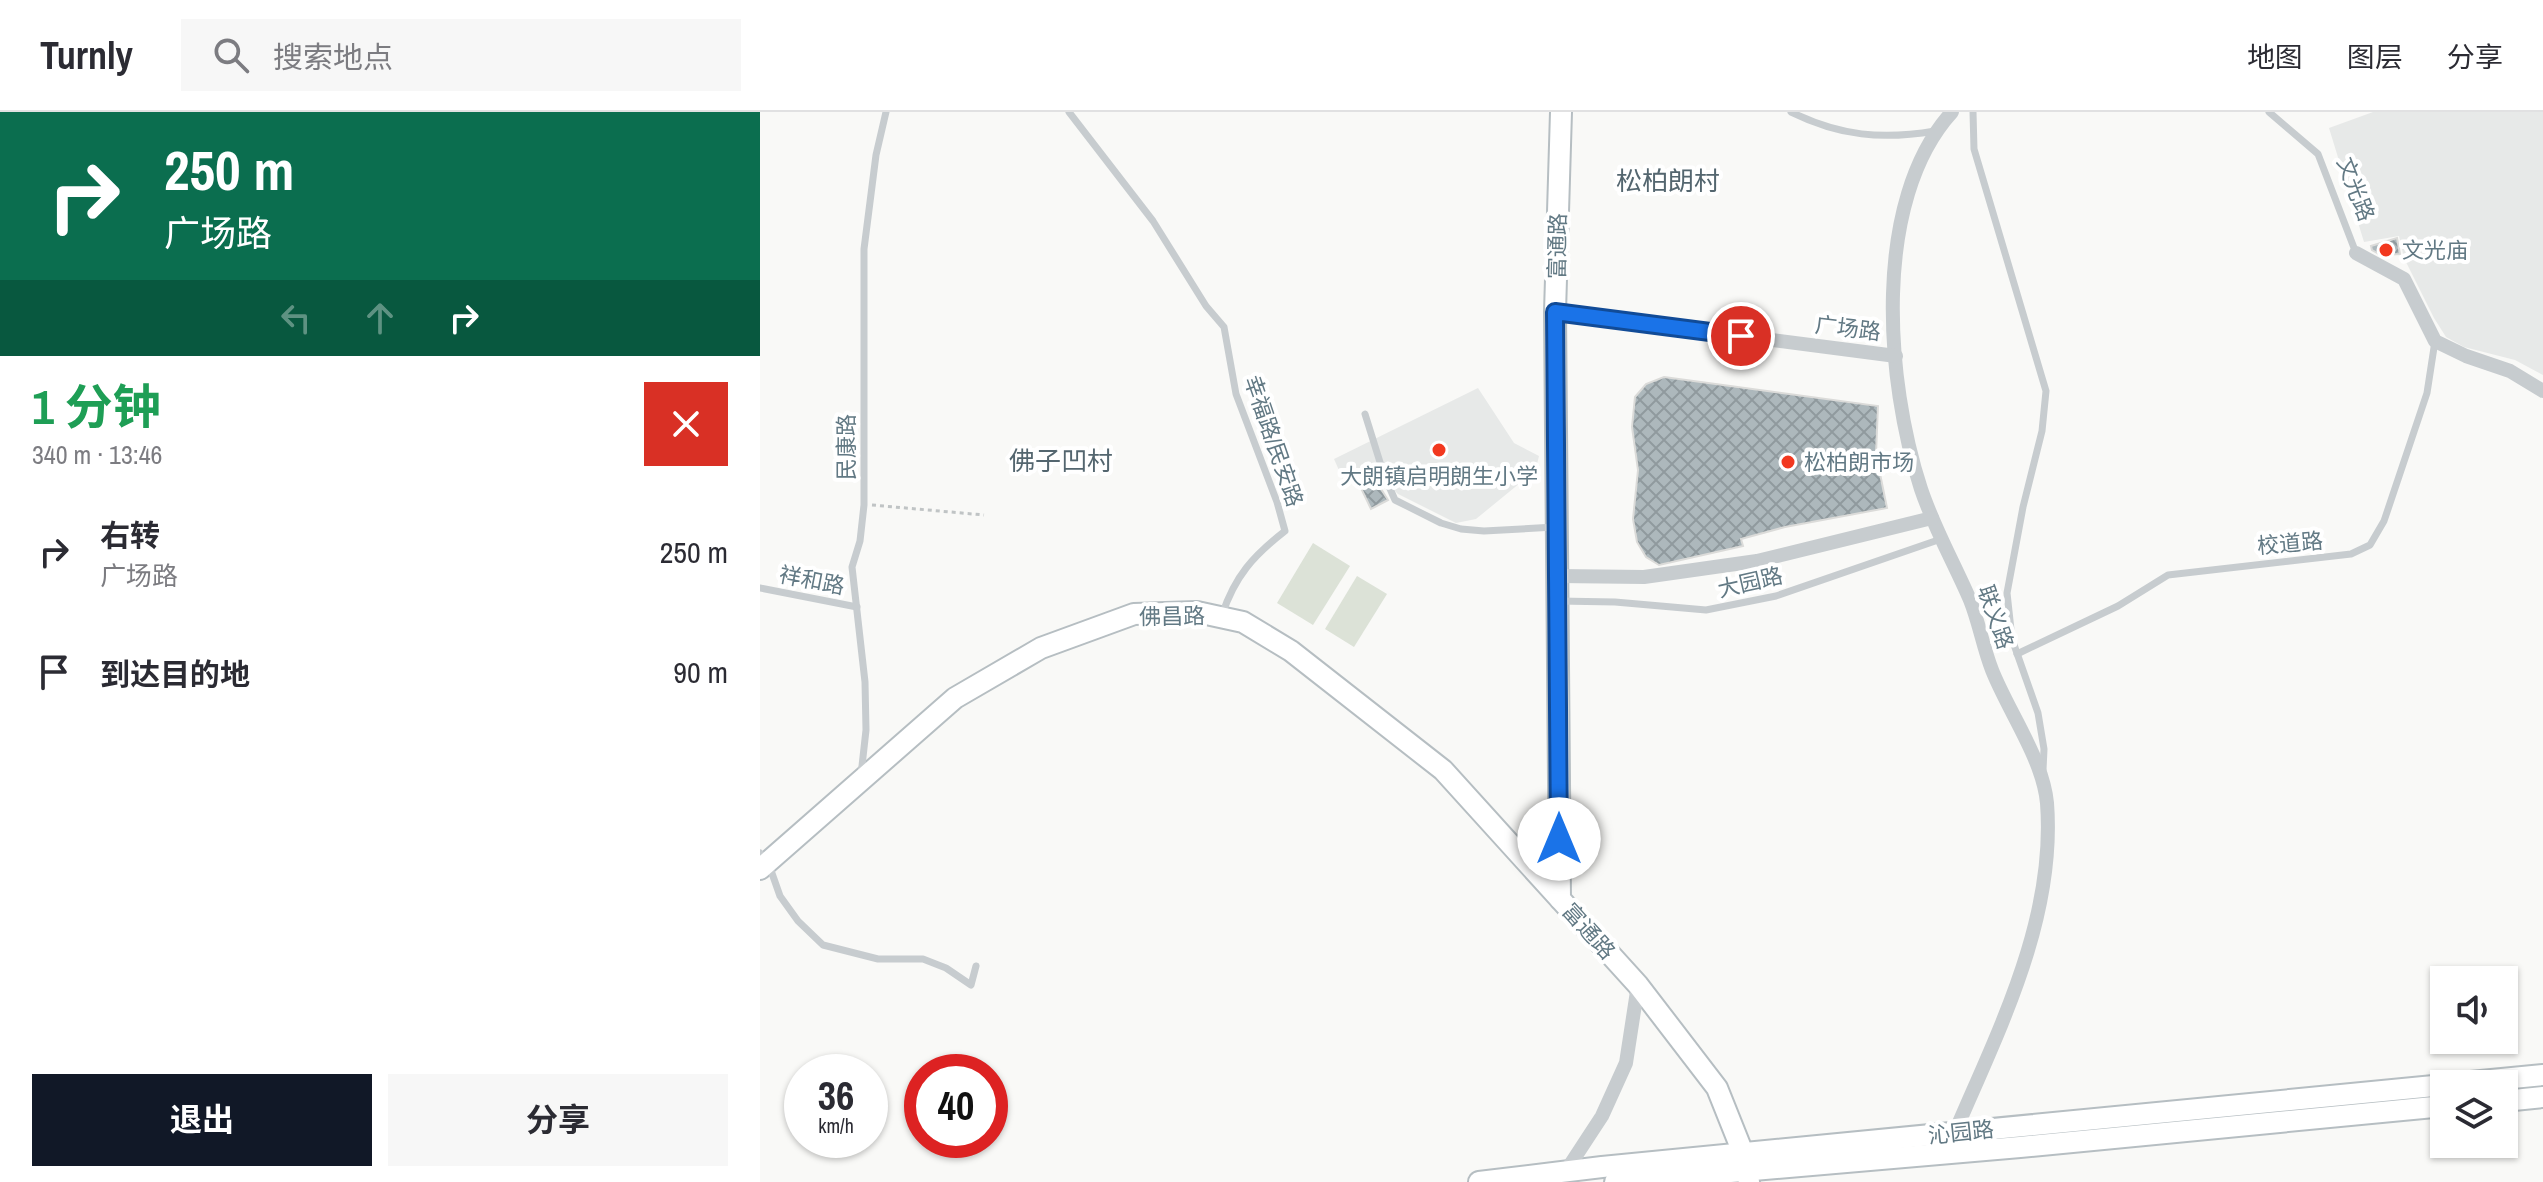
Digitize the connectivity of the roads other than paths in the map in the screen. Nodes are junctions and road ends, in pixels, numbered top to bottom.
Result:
1 (886, 112) edge
2 (1069, 112) edge
3 (1561, 112) edge
4 (1791, 112) edge
5 (1952, 112) edge
6 (1973, 112) edge
7 (2269, 112) edge
8 (1935, 131) junction
9 (2356, 253) joint
10 (1555, 312) junction
11 (2435, 341) junction
12 (1896, 356) junction
13 (2543, 391) edge
14 (1365, 414) dead end
15 (1932, 518) junction
16 (1558, 527) junction
17 (1941, 539) junction
18 (1558, 576) junction
19 (760, 588) edge
20 (1558, 601) junction
21 (857, 607) junction
22 (1222, 617) junction
23 (2017, 654) junction
24 (2043, 777) junction
25 (860, 781) junction
26 (763, 862) edge
27 (1560, 899) junction
28 (976, 966) dead end
29 (1638, 985) junction
30 (2543, 1075) edge
31 (2518, 1077) edge
32 (2430, 1086) edge
33 (2543, 1097) edge
34 (2518, 1100) edge
35 (2430, 1107) edge
36 (1955, 1132) junction
37 (1746, 1169) edge
38 (1566, 1171) junction
39 (1479, 1182) edge
40 (1615, 1182) edge

1 - 21 lane, 民康路
2 - 22 lane, 幸福路/民安路
3 - 10 street, 富通路
4 - 8 lane
5 - 8 street, 联义路
6 - 23 lane
7 - 9 lane, 文光路
8 - 12 street, 联义路
9 - 11 street, 文光路
10 - 12 street, 广场路
10 - 16 street, 富通路
11 - 13 street
11 - 23 lane, 校道路
12 - 15 street, 联义路
14 - 16 lane
15 - 17 street, 联义路
15 - 18 street
16 - 18 street, 富通路
17 - 20 lane, 大园路
17 - 24 street, 联义路
18 - 20 street, 富通路
19 - 21 lane, 祥和路
20 - 27 street, 富通路
21 - 25 lane, 民康路
22 - 25 street, 佛昌路
22 - 27 street, 佛昌路
23 - 24 lane
24 - 36 street, 联义路
25 - 26 street, 佛昌路
26 - 28 lane
27 - 29 street, 富通路
29 - 37 street, 富通路
29 - 38 street
30 - 31 street
32 - 36 street, 沁园路
33 - 34 street
35 - 37 street, 沁园路
36 - 37 street, 沁园路
37 - 38 street, 沁园路
37 - 40 street, 沁园路
38 - 39 street, 沁园路

